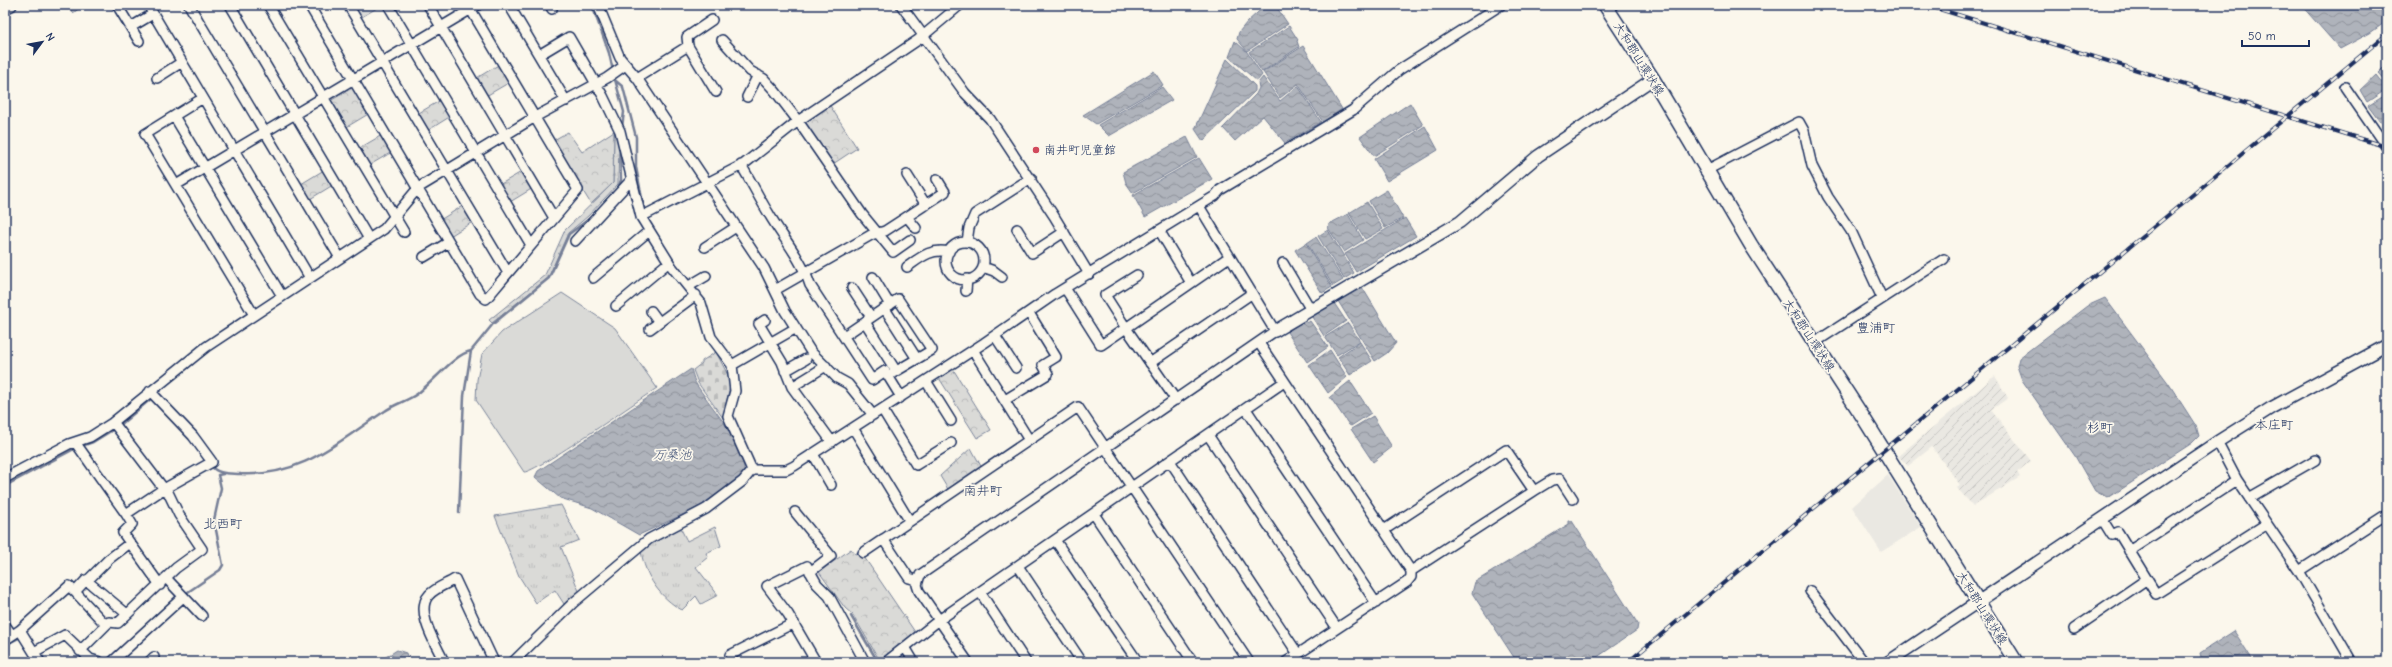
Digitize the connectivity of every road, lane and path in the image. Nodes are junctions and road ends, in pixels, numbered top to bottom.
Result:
1 (11, 5) edge
2 (117, 5) edge
3 (148, 5) edge
4 (189, 5) edge
5 (230, 5) edge
6 (268, 5) edge
7 (309, 5) edge
8 (348, 5) edge
9 (388, 5) edge
10 (428, 5) edge
11 (509, 5) edge
12 (598, 5) edge
13 (901, 5) edge
14 (960, 5) edge
15 (1502, 5) edge
16 (1605, 5) edge
17 (473, 6) edge
18 (5, 8) edge
19 (153, 14) junction
20 (712, 20) dead end
21 (127, 26) junction
22 (441, 27) junction
23 (924, 35) junction
24 (139, 40) dead end
25 (722, 40) dead end
26 (412, 45) junction
27 (688, 46) junction
28 (539, 55) junction
29 (182, 62) junction
30 (382, 62) junction
31 (622, 67) junction
32 (758, 75) junction
33 (157, 78) dead end
34 (637, 78) junction
35 (1653, 79) junction
36 (353, 80) junction
37 (596, 84) junction
38 (2346, 87) dead end
39 (716, 92) dead end
40 (324, 97) junction
41 (747, 97) dead end
42 (203, 98) junction
43 (566, 101) junction
44 (295, 114) junction
45 (174, 116) junction
46 (535, 117) junction
47 (798, 121) junction
48 (265, 132) junction
49 (505, 135) junction
50 (2387, 148) edge
51 (234, 150) junction
52 (476, 153) junction
53 (741, 165) junction
54 (205, 168) junction
55 (447, 170) junction
56 (1706, 171) junction
57 (908, 175) dead end
58 (1031, 178) junction
59 (632, 179) junction
60 (937, 179) dead end
61 (705, 182) junction
62 (176, 185) junction
63 (418, 188) junction
64 (926, 205) junction
65 (1199, 206) junction
66 (395, 216) junction
67 (641, 216) junction
68 (907, 217) junction
69 (554, 218) junction
70 (736, 227) junction
71 (916, 228) dead end
72 (1017, 229) dead end
73 (1158, 230) junction
74 (649, 231) junction
75 (404, 232) dead end
76 (1064, 232) junction
77 (878, 233) junction
78 (369, 239) junction
79 (910, 240) dead end
80 (575, 241) dead end
81 (449, 242) junction
82 (967, 242) junction
83 (531, 245) junction
84 (705, 247) dead end
85 (949, 252) junction
86 (424, 257) dead end
87 (1229, 257) junction
88 (340, 258) junction
89 (1944, 259) dead end
90 (669, 262) junction
91 (1283, 263) dead end
92 (906, 266) dead end
93 (983, 267) junction
94 (806, 272) junction
95 (508, 273) junction
96 (1089, 274) junction
97 (1137, 275) dead end
98 (706, 276) dead end
99 (873, 277) dead end
100 (310, 278) junction
101 (593, 278) dead end
102 (1002, 278) dead end
103 (967, 279) junction
104 (1191, 283) junction
105 (689, 286) junction
106 (852, 288) dead end
107 (1065, 288) junction
108 (775, 290) junction
109 (966, 291) dead end
110 (1252, 294) junction
111 (696, 295) junction
112 (282, 296) junction
113 (1882, 298) junction
114 (616, 306) dead end
115 (888, 306) junction
116 (1311, 310) junction
117 (651, 311) dead end
118 (1029, 313) junction
119 (254, 315) junction
120 (765, 320) dead end
121 (868, 320) junction
122 (659, 322) junction
123 (796, 328) junction
124 (1126, 328) junction
125 (650, 329) dead end
126 (1275, 331) junction
127 (844, 336) junction
128 (995, 336) junction
129 (770, 343) junction
130 (1814, 343) junction
131 (1260, 344) junction
132 (2387, 344) edge
133 (973, 350) junction
134 (806, 359) dead end
135 (917, 359) junction
136 (1150, 363) junction
137 (732, 365) junction
138 (826, 366) junction
139 (1016, 368) dead end
140 (785, 371) junction
141 (896, 371) junction
142 (888, 376) junction
143 (926, 381) junction
144 (1284, 382) junction
145 (792, 387) junction
146 (150, 392) junction
147 (901, 397) junction
148 (1004, 400) junction
149 (1176, 400) junction
150 (1246, 408) junction
151 (882, 409) junction
152 (873, 415) junction
153 (951, 421) dead end
154 (116, 425) junction
155 (853, 428) junction
156 (1208, 435) junction
157 (1029, 440) junction
158 (832, 442) junction
159 (2217, 442) junction
160 (951, 443) dead end
161 (77, 445) junction
162 (1105, 448) junction
163 (813, 454) junction
164 (2315, 460) dead end
165 (1170, 461) junction
166 (752, 470) junction
167 (5, 478) edge
168 (2237, 480) junction
169 (831, 485) dead end
170 (165, 488) junction
171 (1131, 488) junction
172 (1534, 492) junction
173 (2249, 498) junction
174 (1573, 499) dead end
175 (795, 512) dead end
176 (126, 514) junction
177 (1094, 514) junction
178 (2387, 514) edge
179 (2102, 519) junction
180 (909, 520) junction
181 (2266, 524) junction
182 (1384, 530) junction
183 (883, 539) junction
184 (1055, 540) junction
185 (130, 543) junction
186 (2129, 551) junction
187 (863, 552) dead end
188 (1018, 566) junction
189 (1411, 571) junction
190 (2299, 571) junction
191 (810, 572) junction
192 (2146, 579) junction
193 (917, 580) junction
194 (87, 581) junction
195 (163, 582) junction
196 (1810, 591) dead end
197 (75, 592) junction
198 (980, 592) junction
199 (182, 596) junction
200 (1979, 602) junction
201 (1376, 603) junction
202 (127, 614) junction
203 (202, 616) dead end
204 (939, 620) junction
205 (794, 623) junction
206 (5, 625) edge
207 (106, 625) junction
208 (1337, 628) junction
209 (2074, 629) dead end
210 (16, 635) edge
211 (905, 647) junction
212 (81, 648) junction
213 (34, 652) junction
214 (1298, 654) junction
215 (87, 661) edge
216 (812, 661) edge
217 (40, 662) edge
218 (100, 662) edge
219 (112, 662) edge
220 (444, 662) edge
221 (494, 662) edge
222 (513, 662) edge
223 (733, 662) edge
224 (865, 662) edge
225 (886, 662) edge
226 (914, 662) edge
227 (968, 662) edge
228 (1026, 662) edge
229 (1082, 662) edge
230 (1138, 662) edge
231 (1193, 662) edge
232 (1249, 662) edge
233 (1286, 662) edge
234 (1864, 662) edge
235 (1888, 662) edge
236 (2016, 662) edge
237 (2352, 662) edge

1 - 18 street
2 - 21 street
3 - 19 street
4 - 48 street
5 - 44 street
6 - 40 street
7 - 36 street
8 - 30 street
9 - 26 street
10 - 22 street
11 - 28 street
12 - 31 street
13 - 23 street
14 - 23 street
15 - 65 street
16 - 35 main road, 大和郡山環状線
17 - 22 street
17 - 46 street
19 - 21 street
19 - 29 street
20 - 27 street
21 - 24 street
22 - 26 street
22 - 49 street
23 - 47 street
23 - 58 street
25 - 32 street
26 - 30 street
26 - 52 street
27 - 34 street
27 - 39 street
28 - 37 street
28 - 43 street
29 - 33 street
29 - 42 street
30 - 36 street
30 - 55 street
31 - 34 street
31 - 37 street
32 - 41 street
32 - 47 street
34 - 61 street
35 - 56 main road, 大和郡山環状線
35 - 116 street
36 - 40 street
36 - 63 street
37 - 43 street
37 - 59 street
38 - 50 street
40 - 44 street
40 - 66 street
42 - 45 street
42 - 51 street
43 - 46 street
44 - 48 street
44 - 78 street
45 - 54 street
45 - 62 street
46 - 49 street
46 - 69 street
47 - 53 street
47 - 77 street
48 - 51 street
48 - 88 street
49 - 52 street
49 - 69 street
51 - 54 street
51 - 100 street
52 - 55 street
52 - 83 street
53 - 61 street
53 - 94 street
54 - 62 street
54 - 112 street
55 - 63 street
55 - 95 street
56 - 113 street
56 - 130 main road, 大和郡山環状線
57 - 64 street
58 - 76 street
58 - 82 street
59 - 67 street
59 - 80 street
60 - 64 street
61 - 67 street
61 - 70 street
62 - 119 street
63 - 66 street
63 - 81 street
64 - 68 street
65 - 73 street
65 - 87 street
66 - 75 street
66 - 78 street
67 - 74 street
68 - 71 street
68 - 77 street
69 - 83 street
70 - 84 street
70 - 108 street
72 - 76 street
73 - 96 street
73 - 104 street
74 - 90 street
74 - 101 street
76 - 96 street
77 - 79 street
77 - 94 street
78 - 88 street
81 - 86 street
81 - 95 street
82 - 85 street
82 - 93 street
83 - 95 street
85 - 92 street
85 - 103 street
87 - 104 street
87 - 110 street
88 - 100 street
89 - 113 street
90 - 105 street
90 - 114 street
91 - 116 street
93 - 102 street
93 - 103 street
94 - 108 street
94 - 127 street
96 - 107 street
97 - 124 street
98 - 105 street
99 - 115 street
100 - 112 street
103 - 109 street
104 - 124 street
105 - 111 street
106 - 121 street
107 - 118 street
107 - 124 street
108 - 123 street
110 - 126 street
110 - 136 street
111 - 122 street
111 - 137 street
112 - 119 street
113 - 130 street
115 - 121 street
115 - 135 street
115 - 135 street
116 - 126 street
117 - 122 street
118 - 128 street
118 - 148 street
119 - 146 street
120 - 129 street
121 - 127 street
121 - 141 street
122 - 125 street
123 - 129 street
123 - 138 street
124 - 136 street
126 - 131 street
127 - 142 street
128 - 133 street
128 - 139 street
129 - 137 street
129 - 140 street
130 - 200 main road, 大和郡山環状線
131 - 144 street
131 - 149 street
132 - 159 street
133 - 143 street
133 - 148 street
134 - 140 street
135 - 141 street
136 - 149 street
137 - 166 street
138 - 145 street
138 - 152 street
140 - 145 street
141 - 142 street
142 - 147 street
143 - 147 street
143 - 153 street
144 - 150 street
144 - 182 street
145 - 158 street
146 - 154 street
146 - 170 street
147 - 151 street
148 - 157 street
149 - 162 street
150 - 156 street
150 - 201 street
151 - 152 street
151 - 160 street
152 - 155 street
154 - 161 street
154 - 170 street
155 - 158 street
155 - 180 street
156 - 165 street
156 - 208 street
157 - 162 street
157 - 180 street
158 - 163 street
159 - 168 street
159 - 179 street
161 - 167 street
161 - 176 street
162 - 171 street
162 - 193 street
163 - 166 street
163 - 169 street
164 - 173 street
165 - 171 street
165 - 214 street
166 - 222 street
168 - 173 street
168 - 186 street
170 - 176 street
170 - 195 street
171 - 177 street
171 - 232 street
172 - 174 street
172 - 182 street
172 - 189 street
173 - 181 street
175 - 191 street
176 - 185 street
177 - 184 street
177 - 231 street
178 - 190 street
179 - 186 street
179 - 200 street
180 - 183 street
181 - 190 street
181 - 192 street
182 - 189 street
183 - 187 street
183 - 193 street
184 - 188 street
184 - 230 street
185 - 194 street
185 - 195 street
186 - 192 street
188 - 198 street
188 - 229 street
189 - 201 street
190 - 237 street
191 - 205 street
191 - 224 street
192 - 209 street
193 - 204 street
194 - 197 street
194 - 202 street
195 - 199 street
195 - 202 street
196 - 234 street
197 - 207 street
197 - 210 street
198 - 204 street
198 - 228 street
199 - 203 street
199 - 219 street
200 - 235 street
200 - 236 main road, 大和郡山環状線
201 - 208 street
202 - 207 street
204 - 211 street
204 - 227 street
205 - 216 street
205 - 223 street
206 - 210 street
207 - 212 street
208 - 214 street
210 - 213 street
211 - 225 street
211 - 226 street
212 - 213 street
212 - 215 street
213 - 217 street
214 - 233 street
215 - 218 street
220 - 221 street

